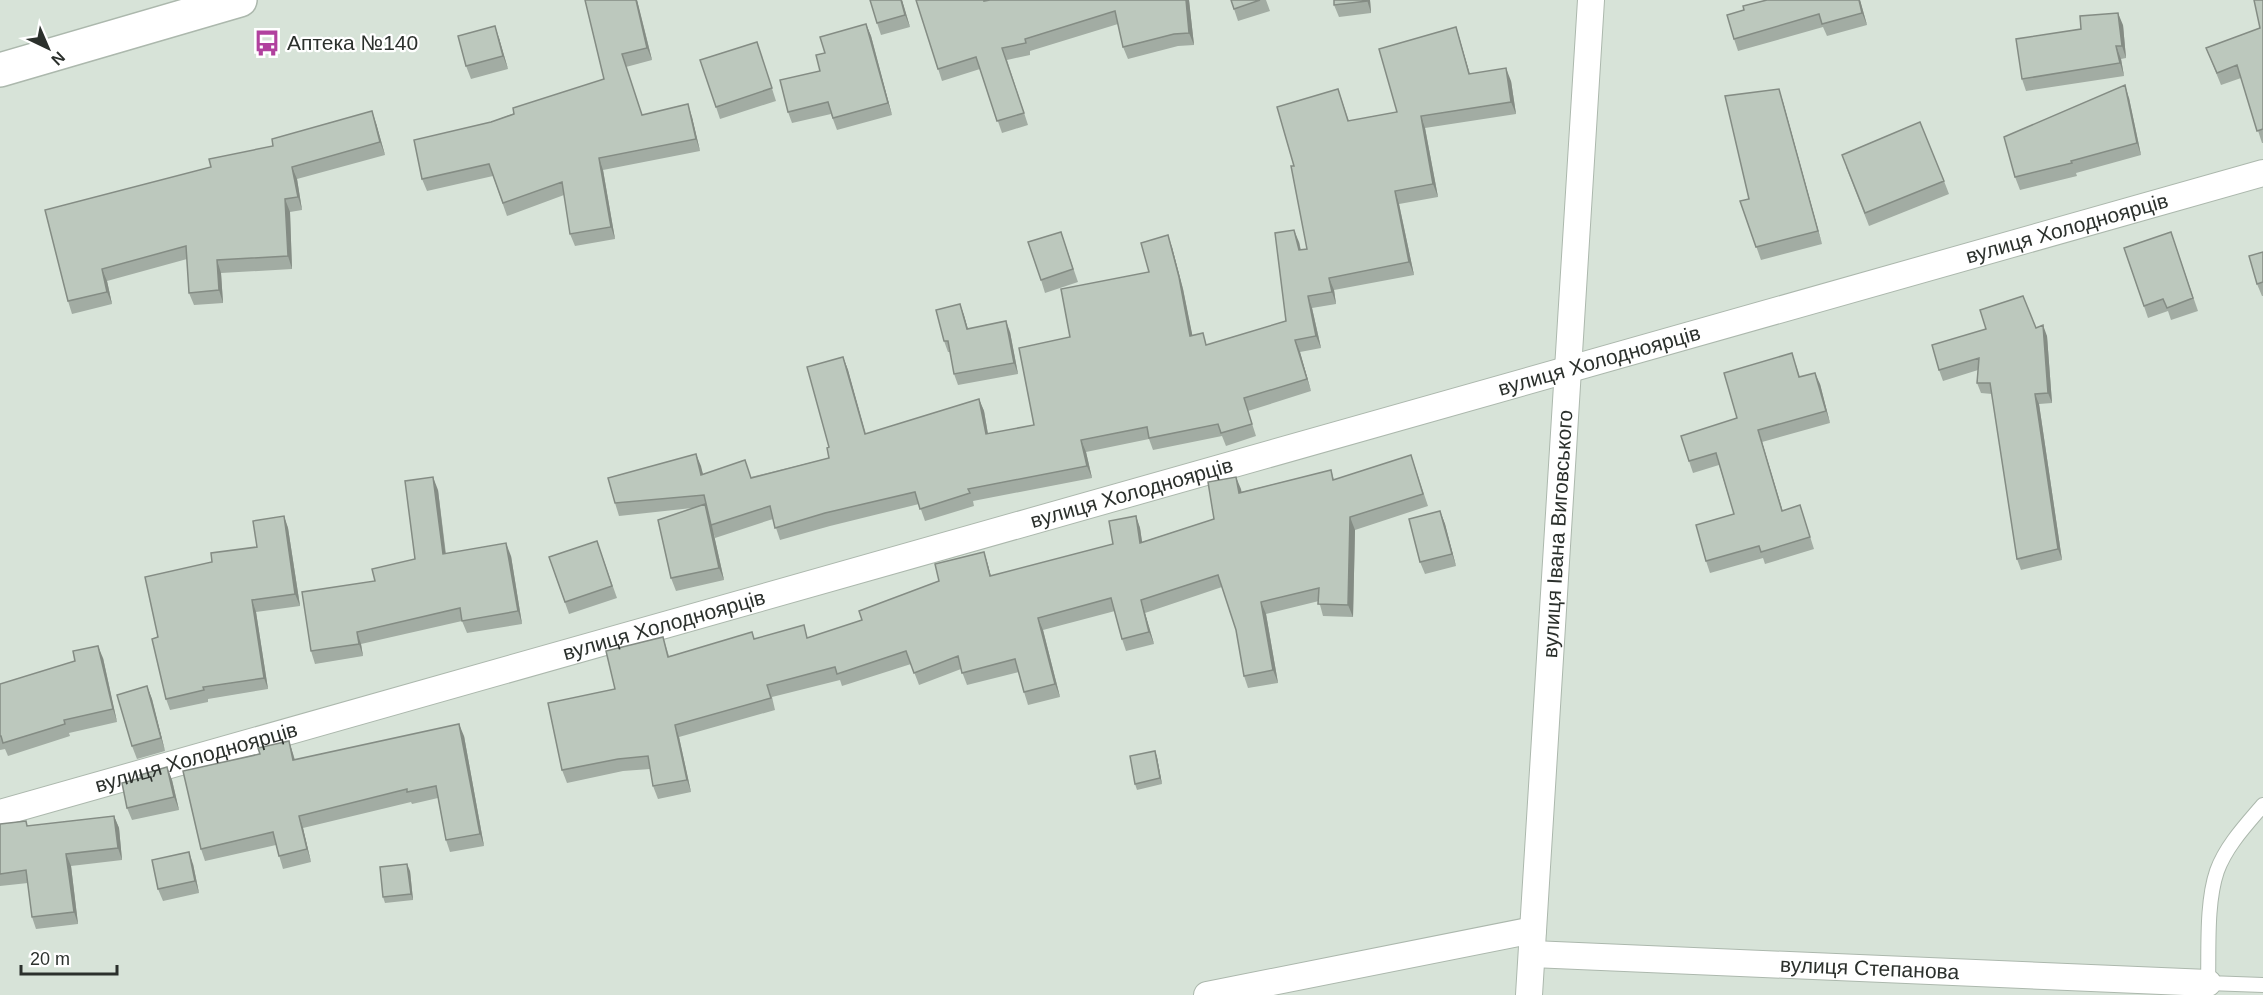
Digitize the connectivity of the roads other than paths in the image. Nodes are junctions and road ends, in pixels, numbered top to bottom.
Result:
1 (240, 0) edge
2 (1591, 0) edge
3 (0, 70) edge
4 (2263, 173) edge
5 (1569, 369) junction
6 (2263, 806) edge
7 (0, 813) edge
8 (1533, 942) junction
9 (2208, 983) junction
10 (2263, 986) edge
11 (1207, 995) edge
12 (1529, 995) edge

1 - 3 main road
2 - 5 street, вулиця Івана Виговського
4 - 5 street, вулиця Холодноярців
5 - 7 street, вулиця Холодноярців
5 - 8 street, вулиця Івана Виговського
6 - 9 lane
8 - 9 street, вулиця Степанова
8 - 11 street, вулиця Степанова
8 - 12 street, вулиця Івана Виговського
9 - 10 lane

